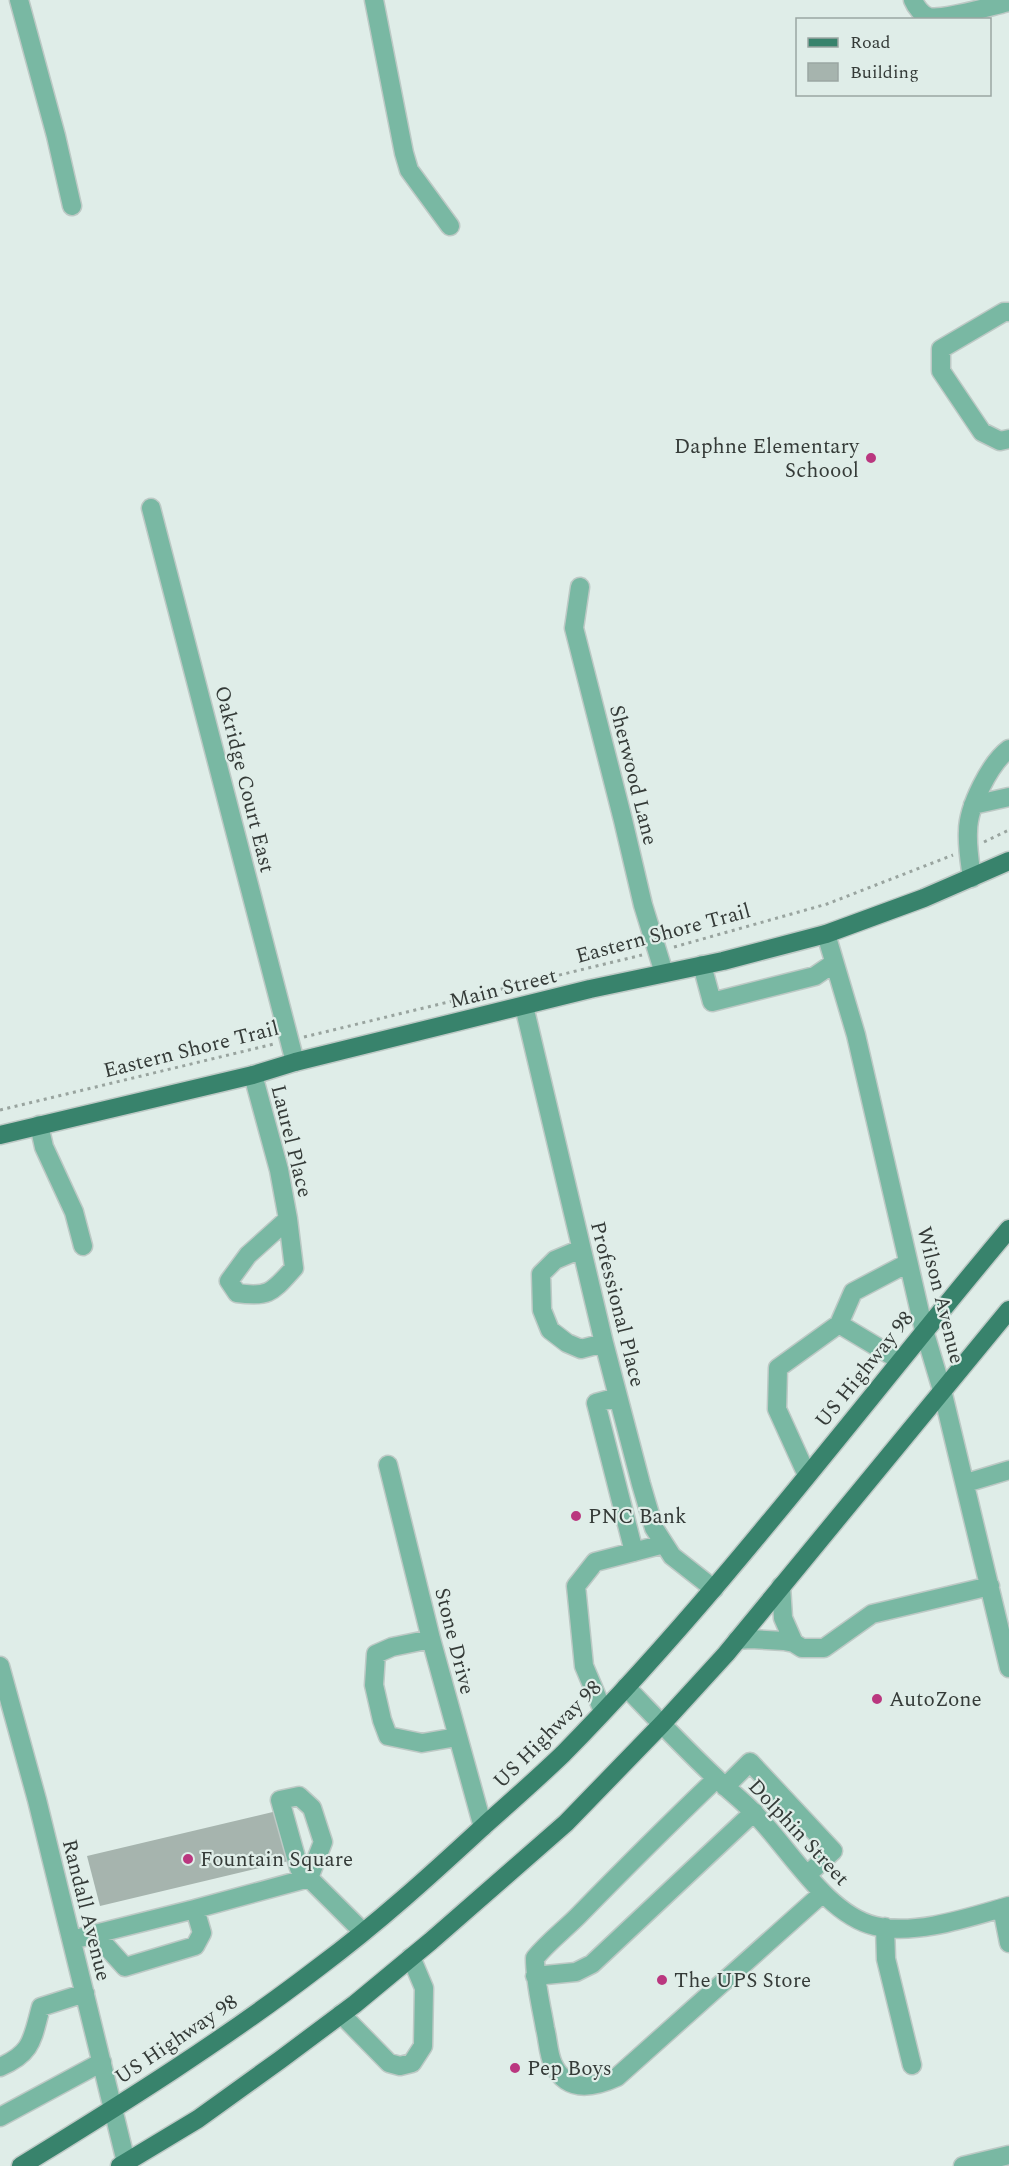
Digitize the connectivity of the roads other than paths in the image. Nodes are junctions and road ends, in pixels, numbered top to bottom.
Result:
1 (19, 0) edge
2 (374, 0) edge
3 (914, 0) edge
4 (1009, 2) edge
5 (72, 206) dead end
6 (450, 226) dead end
7 (1009, 312) edge
8 (1009, 439) edge
9 (151, 508) dead end
10 (580, 586) dead end
11 (1009, 748) edge
12 (1009, 797) edge
13 (973, 805) junction
14 (1009, 861) edge
15 (972, 878) junction
16 (826, 934) junction
17 (834, 963) junction
18 (702, 965) junction
19 (664, 974) junction
20 (524, 1006) junction
21 (295, 1062) junction
22 (253, 1075) junction
23 (39, 1125) junction
24 (0, 1135) edge
25 (288, 1219) dead end
26 (1009, 1229) edge
27 (82, 1246) dead end
28 (581, 1249) junction
29 (908, 1263) junction
30 (1009, 1310) edge
31 (839, 1324) junction
32 (924, 1330) junction
33 (604, 1343) junction
34 (899, 1360) junction
35 (942, 1390) junction
36 (618, 1397) junction
37 (388, 1465) dead end
38 (1009, 1470) edge
39 (807, 1475) junction
40 (966, 1483) junction
41 (664, 1544) junction
42 (634, 1552) junction
43 (782, 1586) junction
44 (990, 1586) junction
45 (714, 1589) junction
46 (431, 1640) junction
47 (737, 1640) junction
48 (794, 1643) junction
49 (0, 1666) edge
50 (1009, 1668) edge
51 (626, 1687) junction
52 (603, 1711) junction
53 (662, 1724) junction
54 (457, 1737) junction
55 (721, 1783) junction
56 (754, 1812) junction
57 (483, 1827) junction
58 (807, 1875) junction
59 (823, 1893) junction
60 (1005, 1907) edge
61 (195, 1909) junction
62 (885, 1927) junction
63 (363, 1932) junction
64 (94, 1934) junction
65 (72, 1940) junction
66 (1009, 1943) edge
67 (411, 1958) junction
68 (535, 1976) junction
69 (85, 1994) junction
70 (341, 2014) junction
71 (102, 2062) junction
72 (912, 2065) dead end
73 (0, 2067) edge
74 (113, 2109) junction
75 (0, 2117) edge
76 (1009, 2155) edge
77 (124, 2165) edge
78 (21, 2166) edge
79 (963, 2166) edge

1 - 5 street
2 - 6 street
3 - 4 street
7 - 8 street
9 - 21 street, Oakridge Court East
10 - 19 street, Sherwood Lane
11 - 13 street
12 - 13 street
13 - 15 street
14 - 15 main road, Main Street
15 - 16 main road, Main Street
16 - 17 street, Wilson Avenue
16 - 18 main road, Main Street
17 - 18 street
17 - 29 street, Wilson Avenue
18 - 19 main road, Main Street
19 - 20 main road, Main Street
20 - 21 main road, Main Street
20 - 28 street, Professional Place
21 - 22 main road, Main Street
22 - 23 main road, Main Street
22 - 25 street, Laurel Place
23 - 24 main road, Main Street
23 - 27 street
26 - 32 main road, US Highway 98
28 - 33 street, Professional Place
28 - 33 street
29 - 31 street
29 - 32 street, Wilson Avenue
30 - 35 main road
31 - 34 street
31 - 39 street
32 - 34 main road, US Highway 98
32 - 35 street, Wilson Avenue
33 - 36 street, Professional Place
34 - 39 main road, US Highway 98
35 - 40 street, Wilson Avenue
35 - 43 main road
36 - 41 street, Professional Place
36 - 42 street
37 - 46 street, Stone Drive
38 - 40 street
39 - 45 main road, US Highway 98
40 - 44 street, Wilson Avenue
41 - 42 street
41 - 45 street, Professional Place
42 - 52 street
43 - 47 main road
43 - 48 street
44 - 48 street
44 - 50 street, Wilson Avenue
45 - 51 main road, US Highway 98
46 - 54 street, Stone Drive
46 - 54 street
47 - 48 street
47 - 53 main road
49 - 65 street, Randall Avenue
51 - 52 main road, US Highway 98
51 - 53 street, Dolphin Street
52 - 57 main road, US Highway 98
53 - 55 street, Dolphin Street
53 - 67 main road
54 - 57 street, Stone Drive
55 - 56 street, Dolphin Street
55 - 58 street
55 - 68 street
56 - 58 street, Dolphin Street
56 - 68 street
57 - 63 main road, US Highway 98
58 - 59 street, Dolphin Street
59 - 62 street, Dolphin Street
59 - 68 street
60 - 62 street, Dolphin Street
60 - 66 street
61 - 63 street
61 - 64 street
61 - 64 street
62 - 72 street
63 - 74 main road, US Highway 98
64 - 65 street
65 - 69 street, Randall Avenue
67 - 70 main road
67 - 70 street
69 - 71 street, Randall Avenue
69 - 73 street
70 - 77 main road
71 - 74 street, Randall Avenue
71 - 75 street
74 - 77 street, Randall Avenue
74 - 78 main road, US Highway 98
76 - 79 street

